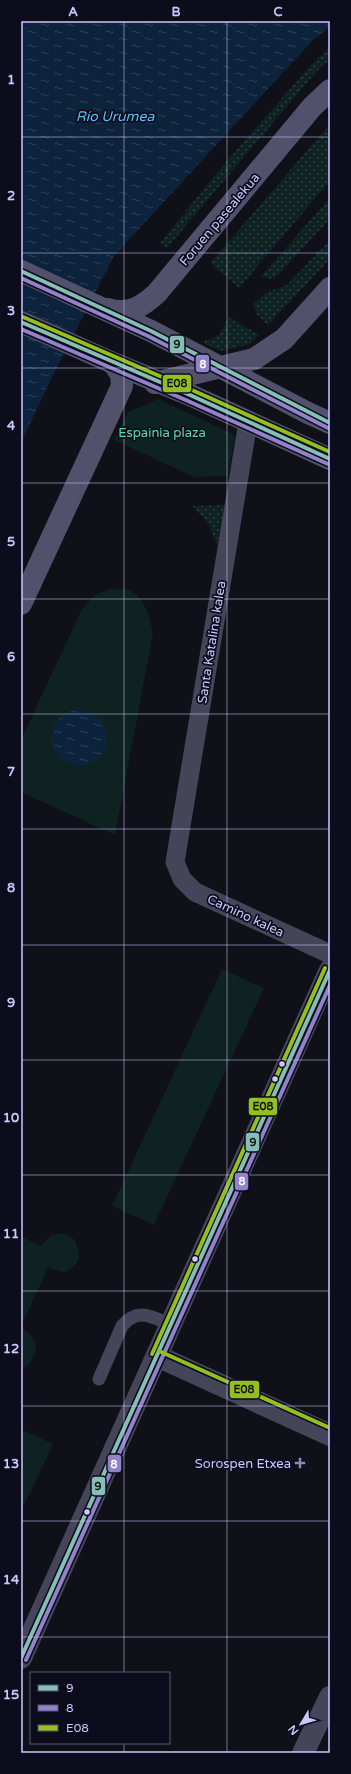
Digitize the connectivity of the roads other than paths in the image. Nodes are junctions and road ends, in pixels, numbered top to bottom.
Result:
1 (330, 90) edge
2 (21, 271) edge
3 (330, 288) edge
4 (90, 303) junction
5 (21, 322) edge
6 (113, 363) junction
7 (221, 367) junction
8 (158, 382) junction
9 (112, 408) junction
10 (330, 422) edge
11 (258, 426) junction
12 (330, 460) edge
13 (21, 604) edge
14 (175, 862) joint
15 (330, 954) edge
16 (330, 970) edge
17 (171, 1325) junction
18 (157, 1356) junction
19 (99, 1378) dead end
20 (330, 1435) edge
21 (21, 1658) edge
22 (330, 1697) edge
23 (303, 1753) edge

1 - 4 main road, Foruen pasealekua
2 - 4 main road
3 - 7 main road
4 - 7 main road
5 - 6 main road
6 - 8 main road
6 - 9 main road
7 - 8 main road
7 - 10 main road
8 - 9 main road
8 - 11 main road
9 - 13 main road
11 - 12 main road
11 - 14 street, Santa Katalina kalea
14 - 15 street, Camino kalea
16 - 17 street
17 - 18 street
17 - 19 lane
18 - 20 street
18 - 21 street
22 - 23 street

